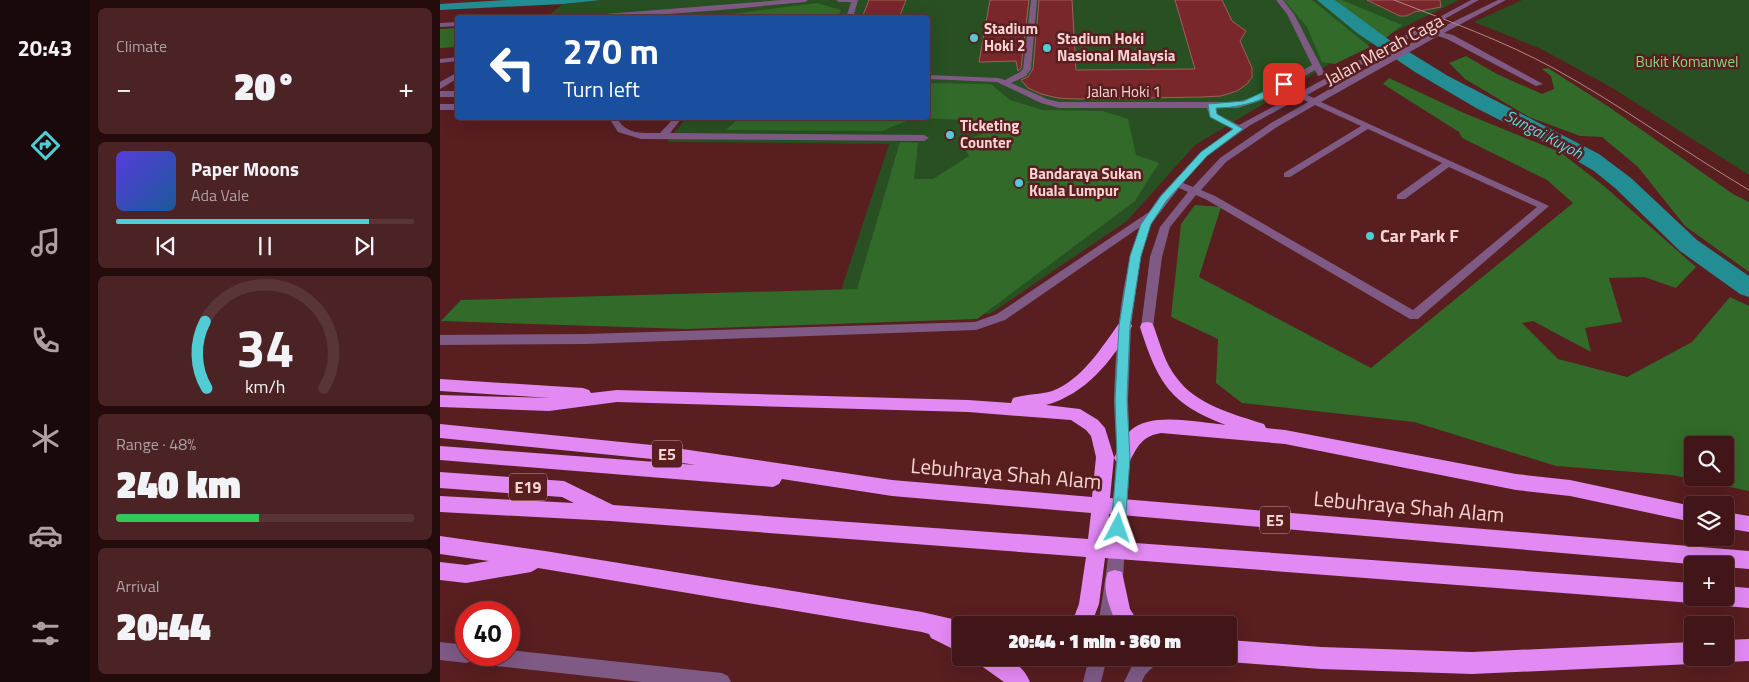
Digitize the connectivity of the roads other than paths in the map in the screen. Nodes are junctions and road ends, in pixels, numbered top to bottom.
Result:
1 (805, 0) edge
2 (838, 0) edge
3 (854, 0) edge
4 (1034, 0) edge
5 (1279, 0) edge
6 (1476, 0) edge
7 (1503, 0) edge
8 (747, 6) junction
9 (604, 15) edge
10 (699, 15) edge
11 (850, 15) edge
12 (455, 24) edge
13 (440, 25) edge
14 (1437, 33) junction
15 (455, 59) edge
16 (440, 61) edge
17 (1317, 66) junction
18 (455, 76) edge
19 (930, 77) edge
20 (1005, 82) junction
21 (1325, 82) junction
22 (1539, 84) dead end
23 (440, 86) edge
24 (440, 94) edge
25 (455, 94) edge
26 (1300, 95) junction
27 (1315, 102) junction
28 (1211, 106) junction
29 (440, 107) edge
30 (455, 107) edge
31 (614, 120) edge
32 (676, 120) edge
33 (1367, 126) junction
34 (1239, 129) junction
35 (663, 136) junction
36 (924, 138) dead end
37 (1448, 163) junction
38 (1287, 175) dead end
39 (1178, 184) junction
40 (1195, 190) junction
41 (1401, 197) dead end
42 (1154, 212) junction
43 (1125, 326) junction
44 (1147, 327) joint
45 (440, 340) edge
46 (440, 384) edge
47 (617, 396) junction
48 (440, 401) edge
49 (968, 406) junction
50 (440, 431) edge
51 (1285, 437) junction
52 (440, 453) edge
53 (1123, 458) junction
54 (440, 480) edge
55 (892, 488) junction
56 (440, 504) edge
57 (1684, 512) edge
58 (611, 513) junction
59 (1734, 522) edge
60 (1749, 524) edge
61 (440, 545) edge
62 (545, 560) junction
63 (1749, 560) edge
64 (440, 571) edge
65 (1114, 579) junction
66 (1684, 592) edge
67 (1734, 597) edge
68 (1749, 598) edge
69 (1085, 616) edge
70 (1108, 616) edge
71 (1124, 616) edge
72 (922, 622) junction
73 (952, 629) edge
74 (952, 638) edge
75 (1749, 650) edge
76 (440, 651) edge
77 (1237, 651) edge
78 (1734, 651) edge
79 (1684, 652) edge
80 (455, 653) edge
81 (520, 660) edge
82 (1001, 666) edge
83 (1096, 666) edge
84 (1141, 666) edge
85 (722, 682) edge
86 (1019, 682) edge
87 (1092, 682) edge
88 (1133, 682) edge

1 - 8 street
2 - 3 street
3 - 11 street
4 - 20 street
5 - 17 street
6 - 21 street, Jalan Merah Caga
7 - 14 street, Jalan Merah Caga
8 - 9 street
8 - 10 street
12 - 13 street
14 - 22 street
14 - 27 street, Jalan Merah Caga
15 - 16 street
17 - 21 street
17 - 28 street, Jalan Hoki 1
18 - 23 street
19 - 20 street, Jalan Hoki 1
20 - 28 street, Jalan Hoki 1
21 - 26 street, Jalan Merah Caga
24 - 25 street
26 - 27 street
26 - 34 street, Jalan Merah Caga
27 - 33 street
27 - 40 street, Jalan Merah Caga
28 - 34 street
29 - 30 street
31 - 35 street
32 - 35 street
33 - 37 street
33 - 38 street
34 - 39 street, Jalan Merah Caga
35 - 36 street
37 - 40 street
37 - 41 street
39 - 40 street
39 - 42 street, Jalan Merah Caga
40 - 44 street, Jalan Merah Caga
42 - 43 street, Jalan Merah Caga
42 - 45 street
43 - 49 highway
43 - 53 street, Jalan Merah Caga
44 - 51 highway
46 - 47 highway
47 - 48 highway
47 - 49 highway
49 - 69 highway
50 - 55 highway, Lebuhraya Shah Alam / E5
51 - 53 highway
51 - 57 highway
52 - 55 highway, E19
53 - 65 street, Jalan Merah Caga
54 - 58 highway, E19
55 - 63 highway, Lebuhraya Shah Alam / E5
56 - 58 highway
58 - 66 highway
59 - 60 highway
61 - 62 highway
62 - 64 highway
62 - 72 highway
65 - 70 street, Jalan Merah Caga
65 - 71 highway
67 - 68 highway
72 - 73 highway
72 - 74 highway
75 - 78 highway
76 - 80 street
77 - 79 highway
81 - 85 street
82 - 86 highway
83 - 87 street
84 - 88 street

